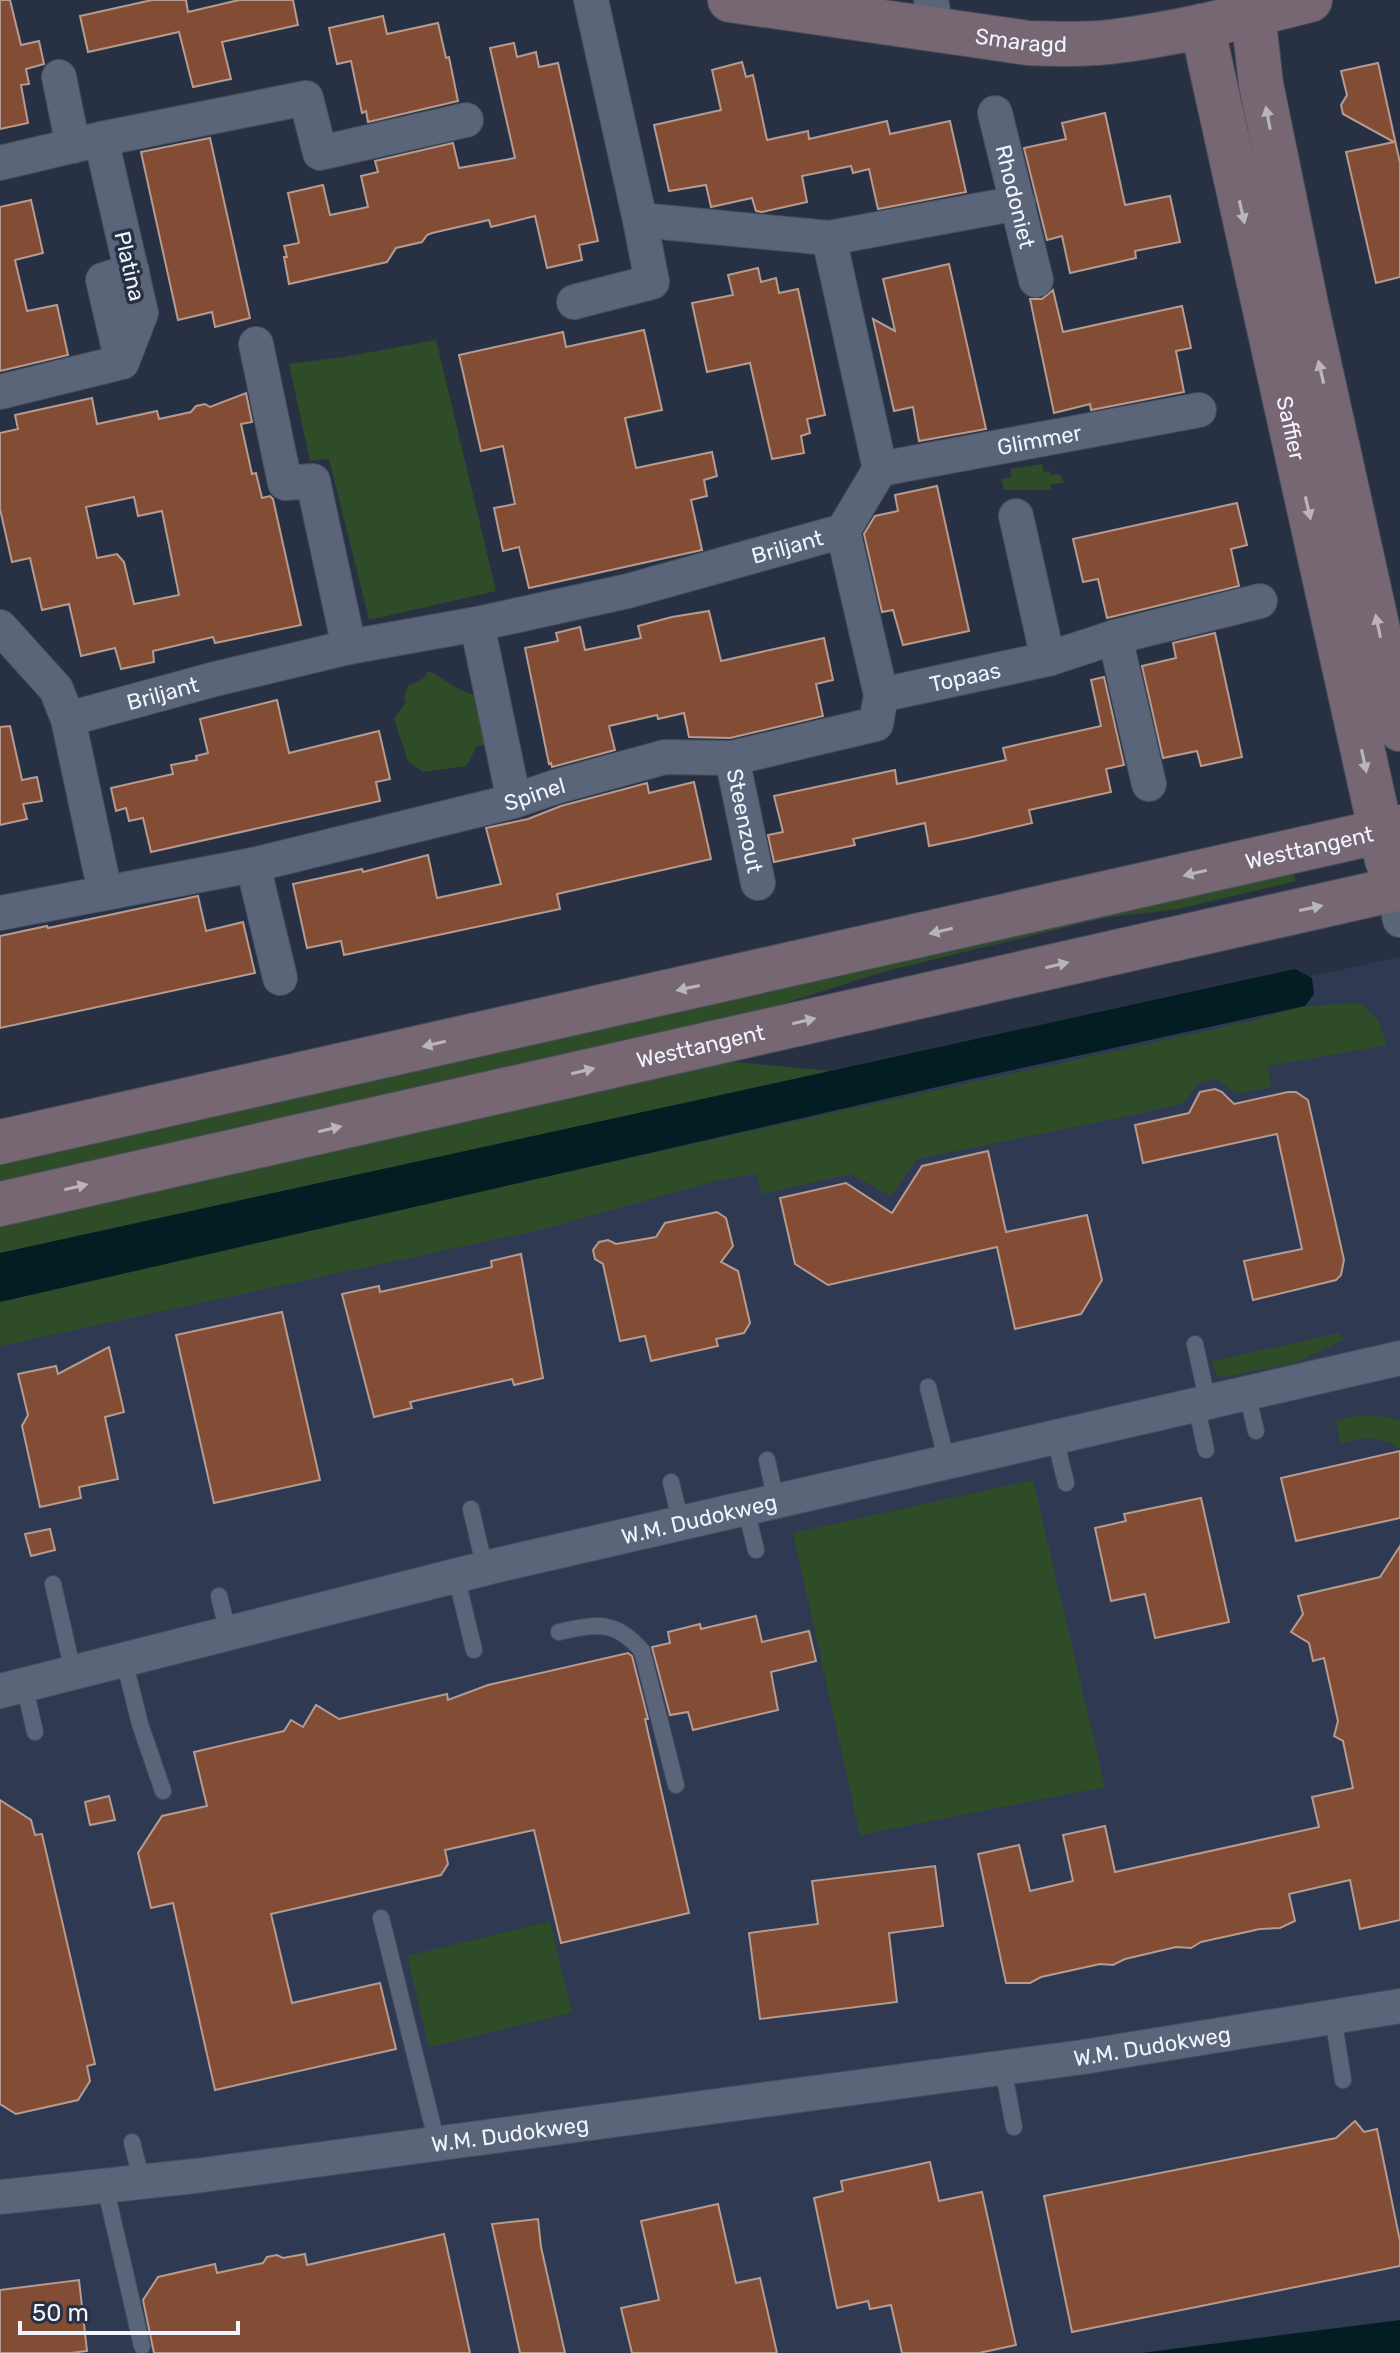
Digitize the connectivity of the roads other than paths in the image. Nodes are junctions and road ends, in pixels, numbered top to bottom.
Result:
1 (591, 0) edge
2 (730, 0) edge
3 (1310, 0) edge
4 (934, 14) edge
5 (1253, 14) junction
6 (1202, 26) junction
7 (59, 77) dead end
8 (995, 113) dead end
9 (466, 120) dead end
10 (87, 142) junction
11 (0, 163) edge
12 (1018, 203) junction
13 (640, 220) junction
14 (829, 238) junction
15 (1036, 280) dead end
16 (574, 302) dead end
17 (256, 344) dead end
18 (0, 392) edge
19 (1199, 410) dead end
20 (880, 469) junction
21 (1016, 516) dead end
22 (843, 531) junction
23 (1260, 601) dead end
24 (477, 624) junction
25 (0, 627) edge
26 (1115, 637) junction
27 (349, 647) junction
28 (1048, 659) junction
29 (881, 695) junction
30 (68, 719) junction
31 (1400, 729) edge
32 (732, 758) junction
33 (1149, 784) dead end
34 (514, 801) junction
35 (1390, 829) edge
36 (253, 865) junction
37 (758, 883) dead end
38 (105, 892) junction
39 (1398, 899) edge
40 (0, 913) edge
41 (280, 978) dead end
42 (0, 1142) edge
43 (0, 1204) edge
44 (1195, 1344) dead end
45 (1400, 1358) edge
46 (928, 1387) dead end
47 (1247, 1394) junction
48 (1202, 1404) junction
49 (1256, 1431) dead end
50 (1055, 1438) junction
51 (1206, 1450) dead end
52 (767, 1460) dead end
53 (947, 1462) junction
54 (671, 1482) dead end
55 (1066, 1483) dead end
56 (761, 1505) junction
57 (471, 1509) dead end
58 (681, 1523) junction
59 (756, 1550) dead end
60 (470, 1572) junction
61 (53, 1584) dead end
62 (219, 1596) dead end
63 (228, 1632) junction
64 (559, 1632) dead end
65 (474, 1650) dead end
66 (124, 1660) junction
67 (73, 1672) junction
68 (12, 1688) edge
69 (35, 1732) dead end
70 (676, 1785) dead end
71 (163, 1791) dead end
72 (381, 1918) dead end
73 (1400, 2006) edge
74 (1333, 2017) junction
75 (1003, 2068) junction
76 (1343, 2080) dead end
77 (1014, 2127) dead end
78 (132, 2142) dead end
79 (437, 2143) junction
80 (142, 2182) junction
81 (105, 2186) junction
82 (0, 2197) edge
83 (142, 2346) dead end

1 - 13 street
2 - 4 main road, Smaragd
3 - 5 main road, Smaragd
4 - 6 main road, Smaragd
5 - 6 main road, Smaragd
31 -> 5 main road, Saffier
6 -> 35 main road, Saffier
7 - 10 street, Platina
8 - 12 street, Rhodoniet
9 - 10 street
10 - 11 street
10 - 18 street, Platina
12 - 14 street
12 - 15 street, Rhodoniet
13 - 14 street
13 - 16 street
14 - 20 street
17 - 27 street
19 - 20 street, Glimmer
20 - 22 street, Briljant
21 - 28 street
22 - 24 street, Briljant
22 - 29 street
23 - 26 street, Topaas
24 - 27 street, Briljant
24 - 34 street
25 - 30 street
26 - 28 street, Topaas
26 - 33 street
27 - 30 street, Briljant
28 - 29 street, Topaas
29 - 32 street, Spinel
30 - 38 street
32 - 34 street, Spinel
32 - 37 street, Steenzout
34 - 36 street, Spinel
35 - 39 main road, Saffier
35 -> 42 main road, Westtangent
36 - 38 street, Spinel
36 - 41 street
38 - 40 street, Spinel
43 -> 39 main road, Westtangent
44 - 48 lane
45 - 47 street, W.M. Dudokweg
46 - 53 lane
47 - 48 street, W.M. Dudokweg
47 - 49 lane
48 - 50 street, W.M. Dudokweg
48 - 51 lane
50 - 53 street, W.M. Dudokweg
50 - 55 lane
52 - 56 lane
53 - 56 street, W.M. Dudokweg
54 - 58 lane
56 - 58 street, W.M. Dudokweg
56 - 59 lane
57 - 60 lane
58 - 60 street, W.M. Dudokweg
60 - 63 street, W.M. Dudokweg
60 - 65 lane
61 - 67 lane
62 - 63 lane
63 - 66 street, W.M. Dudokweg
64 - 70 lane
66 - 67 street, W.M. Dudokweg
66 - 71 lane
67 - 68 street, W.M. Dudokweg
68 - 69 lane
72 - 79 lane
73 - 74 street, W.M. Dudokweg
74 - 75 street, W.M. Dudokweg
74 - 76 lane
75 - 77 lane
75 - 79 street, W.M. Dudokweg
78 - 80 lane
79 - 80 street, W.M. Dudokweg
80 - 81 street, W.M. Dudokweg
81 - 82 street, W.M. Dudokweg
81 - 83 lane

